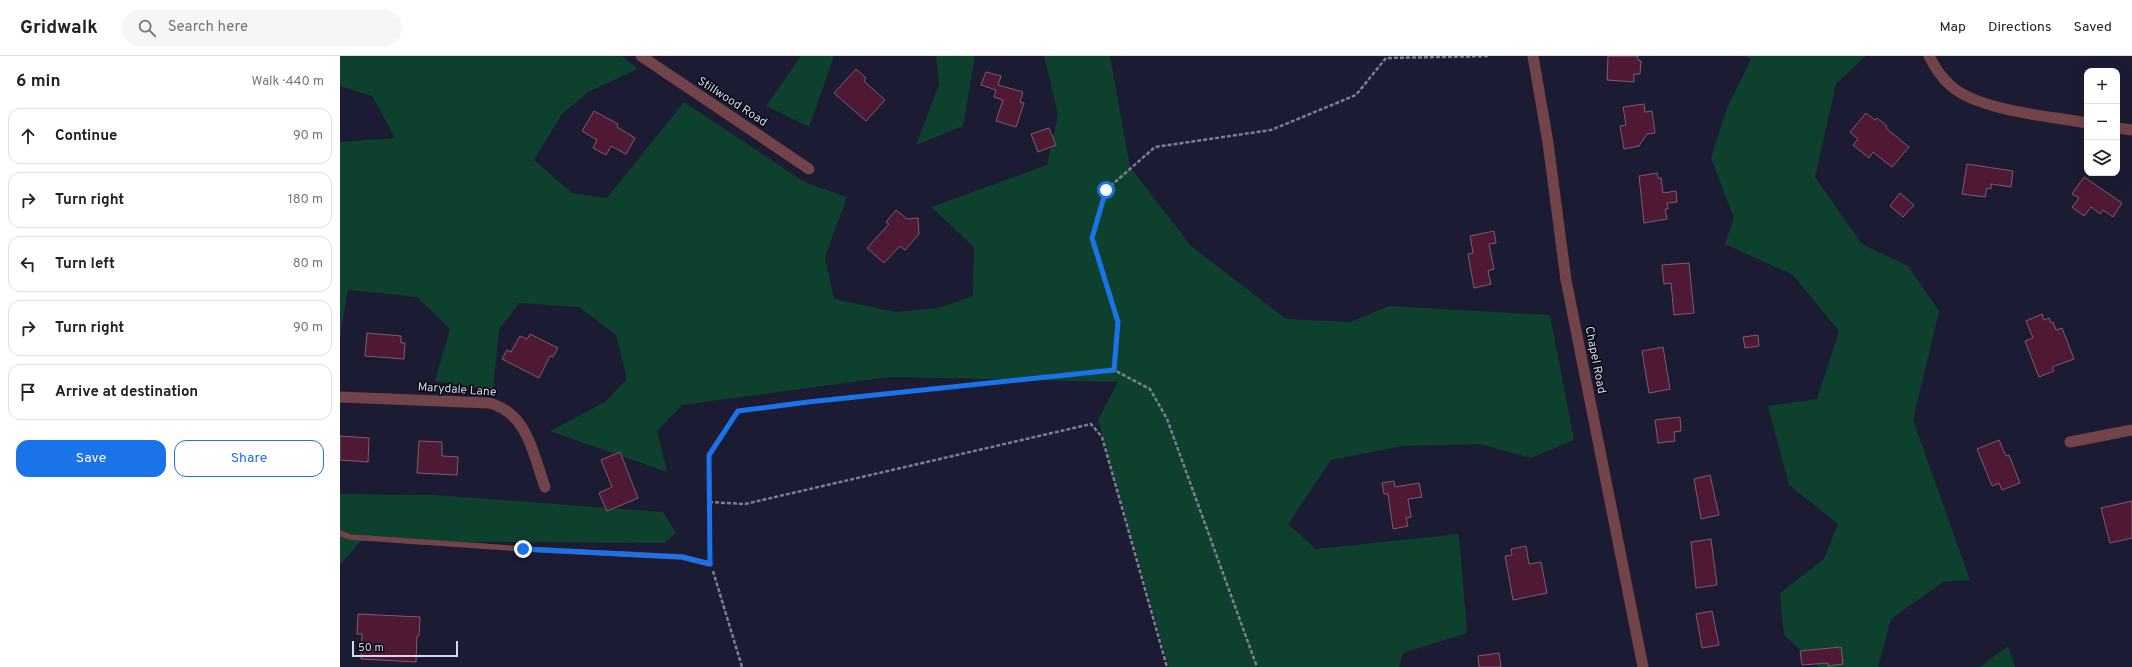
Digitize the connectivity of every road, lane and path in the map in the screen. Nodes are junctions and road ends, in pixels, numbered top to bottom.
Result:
1 (641, 56) edge
2 (1490, 56) edge
3 (1533, 56) edge
4 (1929, 56) edge
5 (2084, 122) edge
6 (2120, 128) edge
7 (2132, 130) edge
8 (809, 169) dead end
9 (1114, 370) junction
10 (340, 397) edge
11 (2132, 430) edge
12 (2070, 442) dead end
13 (545, 487) dead end
14 (710, 502) junction
15 (340, 533) edge
16 (710, 564) junction
17 (742, 667) edge
18 (1167, 667) edge
19 (1257, 667) edge
20 (1644, 667) edge

1 - 8 street, Stillwood Road
2 - 9 path
3 - 20 street, Chapel Road
4 - 5 street
6 - 7 street
9 - 14 path
9 - 19 path
10 - 13 street, Marydale Lane
11 - 12 street
14 - 16 path
14 - 18 path
15 - 16 lane
16 - 17 path

